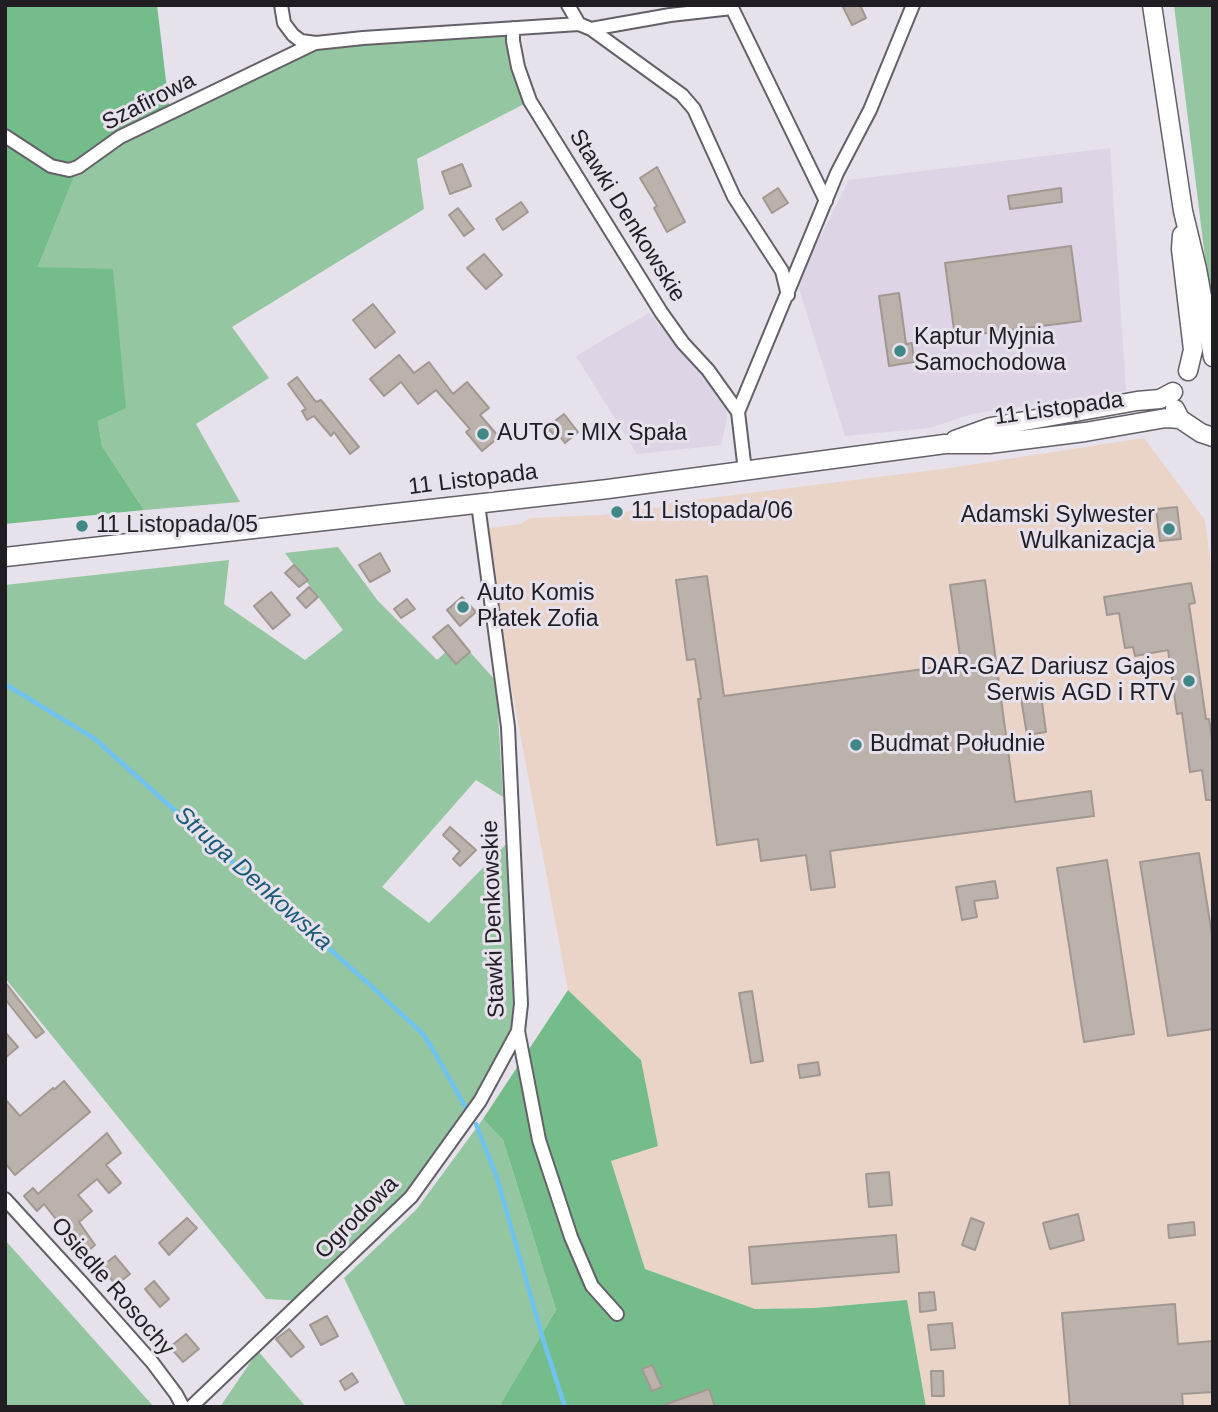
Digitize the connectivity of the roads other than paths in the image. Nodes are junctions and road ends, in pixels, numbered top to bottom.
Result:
1 (281, 5) edge
2 (569, 5) edge
3 (913, 5) edge
4 (1152, 5) edge
5 (585, 26) junction
6 (513, 27) junction
7 (316, 43) junction
8 (5, 136) edge
9 (826, 201) junction
10 (1183, 211) junction
11 (788, 295) junction
12 (1213, 357) edge
13 (1213, 369) edge
14 (1188, 371) junction
15 (1173, 392) junction
16 (738, 412) junction
17 (1180, 419) junction
18 (1213, 436) edge
19 (945, 444) junction
20 (745, 471) junction
21 (478, 504) junction
22 (5, 557) edge
23 (518, 1031) junction
24 (5, 1199) edge
25 (617, 1314) dead end
26 (183, 1407) edge
27 (191, 1407) edge

1 - 7 street
2 - 5 street
3 - 9 street, Stawki Denkowskie
4 - 10 street
5 - 6 street
5 - 9 street
5 - 11 street
6 - 7 street
6 - 16 street, Stawki Denkowskie
7 - 8 street, Szafirowa
9 - 11 street, Stawki Denkowskie
10 - 12 street
10 - 14 street
11 - 16 street, Stawki Denkowskie
13 - 14 street
14 - 15 street
15 - 17 street
15 - 19 street, 11 Listopada
16 - 20 street, Stawki Denkowskie
17 - 18 street
17 - 19 street, 11 Listopada
19 - 20 street, 11 Listopada
20 - 21 street, 11 Listopada
21 - 22 street, 11 Listopada
21 - 23 street, Stawki Denkowskie
23 - 25 street, Stawki Denkowskie
23 - 27 street, Ogrodowa
24 - 26 street, Osiedle Rosochy

